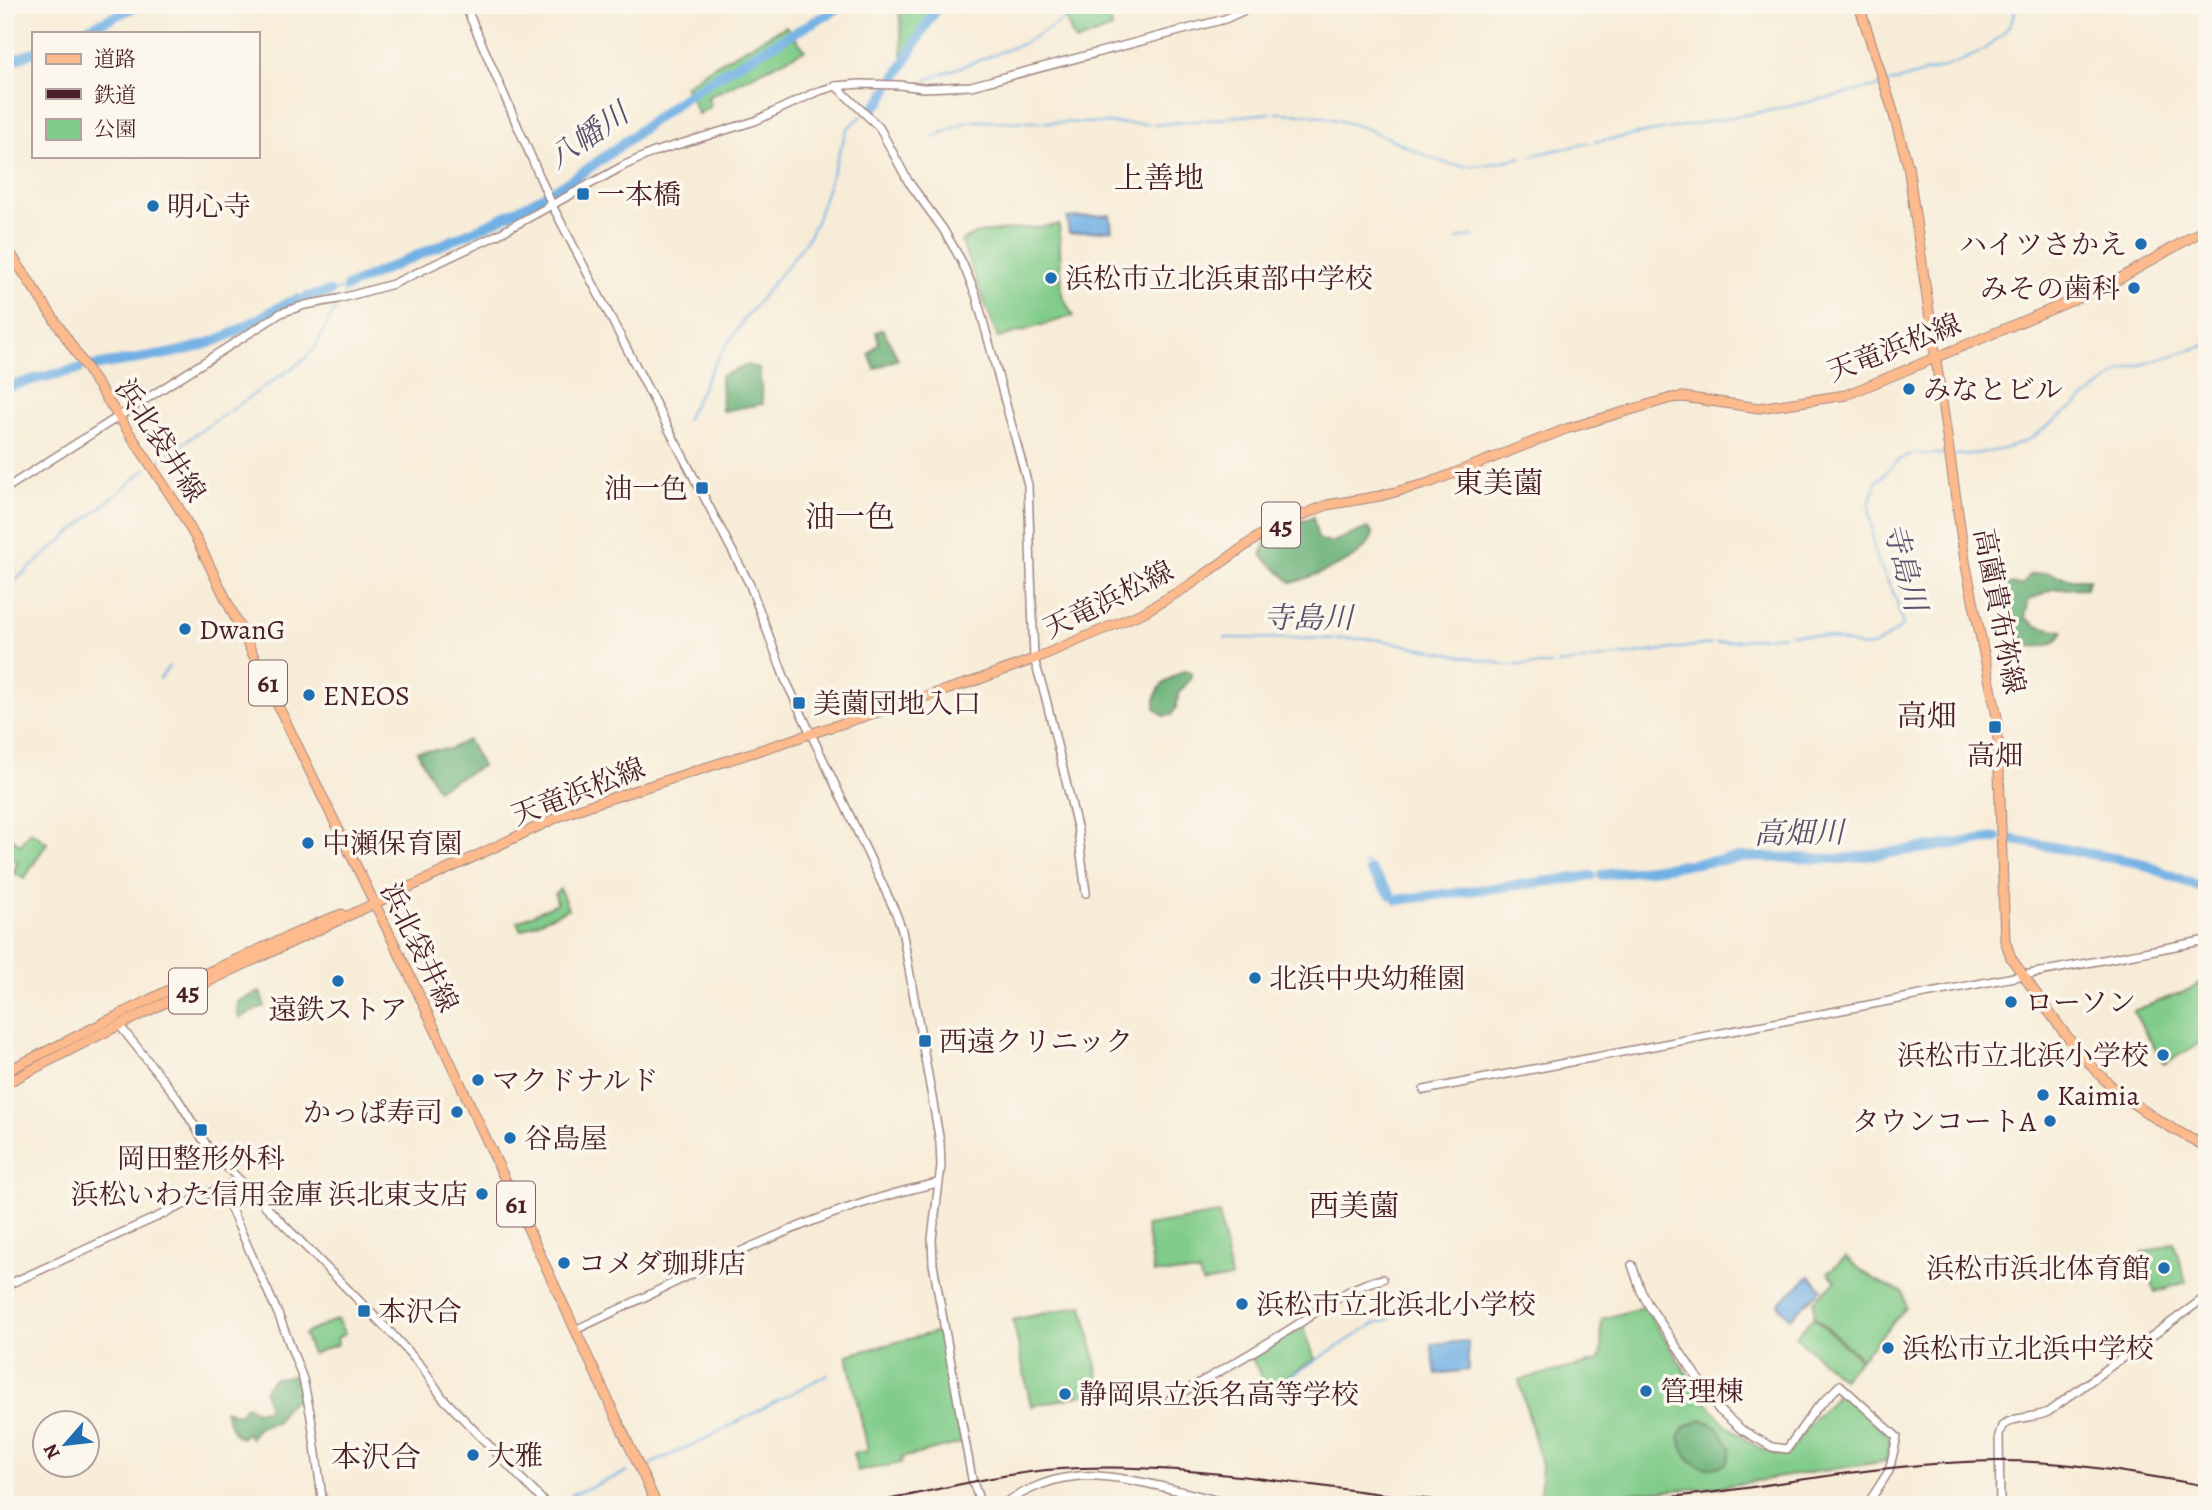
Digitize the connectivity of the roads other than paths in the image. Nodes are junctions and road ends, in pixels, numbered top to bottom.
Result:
1 (465, 5) edge
2 (1255, 5) edge
3 (1859, 5) edge
4 (836, 86) junction
5 (551, 201) junction
6 (2207, 228) edge
7 (6, 248) edge
8 (1935, 356) junction
9 (119, 416) junction
10 (5, 489) edge
11 (1034, 659) junction
12 (810, 734) junction
13 (1086, 893) dead end
14 (374, 904) junction
15 (2207, 940) edge
16 (2024, 976) junction
17 (120, 1026) junction
18 (5, 1072) edge
19 (5, 1084) edge
20 (1424, 1090) dead end
21 (2207, 1147) edge
22 (238, 1180) junction
23 (938, 1183) junction
24 (222, 1187) junction
25 (1632, 1265) dead end
26 (1383, 1279) dead end
27 (5, 1286) edge
28 (2207, 1296) edge
29 (575, 1330) junction
30 (1170, 1399) dead end
31 (323, 1505) edge
32 (547, 1505) edge
33 (657, 1505) edge
34 (981, 1505) edge
35 (1001, 1505) edge
36 (1236, 1505) edge
37 (1867, 1505) edge
38 (2000, 1505) edge

1 - 5 street
2 - 4 street
3 - 8 main road, 高薗貴布祢線
4 - 5 street
4 - 11 street
5 - 9 street
5 - 12 street
6 - 8 main road, 天竜浜松線 / 45
7 - 9 main road, 浜北袋井線 / 61
8 - 11 main road, 天竜浜松線 / 45
8 - 16 main road, 高薗貴布祢線
9 - 10 street
9 - 14 main road, 浜北袋井線 / 61
11 - 12 main road, 天竜浜松線 / 45
11 - 13 street
12 - 14 main road, 天竜浜松線 / 45
12 - 23 street
14 - 17 main road, 天竜浜松線 / 45
14 - 18 main road, 天竜浜松線 / 45
14 - 29 main road, 浜北袋井線 / 61
15 - 16 street
16 - 20 street
16 - 21 main road, 高薗貴布祢線
17 - 19 main road, 天竜浜松線 / 45
17 - 22 street
22 - 24 street
22 - 32 street
23 - 29 street
23 - 34 street
24 - 27 street
24 - 31 street
25 - 37 street
26 - 30 street
28 - 38 street
29 - 33 main road, 浜北袋井線 / 61
35 - 36 street

